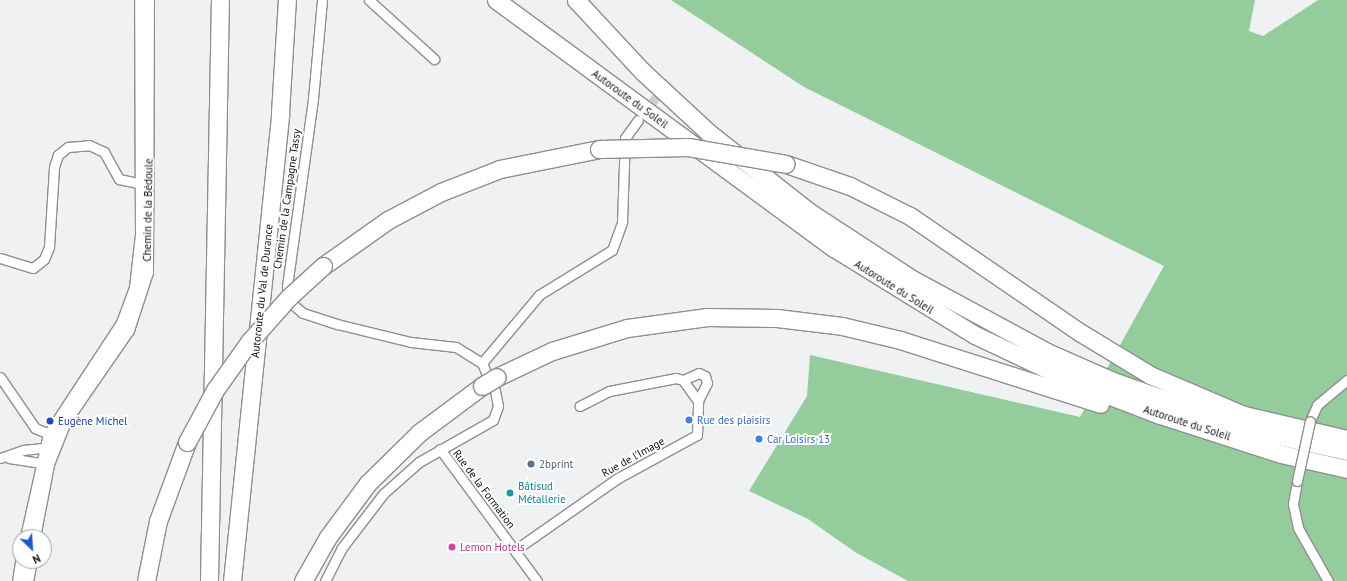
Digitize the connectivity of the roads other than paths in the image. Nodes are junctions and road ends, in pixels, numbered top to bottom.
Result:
1 (140, 0) edge
2 (148, 0) edge
3 (220, 0) edge
4 (287, 0) edge
5 (322, 0) edge
6 (369, 0) edge
7 (496, 0) edge
8 (576, 0) edge
9 (434, 59) dead end
10 (638, 120) tunnel mouth
11 (145, 185) junction
12 (0, 258) edge
13 (482, 363) junction
14 (0, 377) edge
15 (683, 380) junction
16 (1347, 380) edge
17 (490, 382) junction
18 (698, 401) junction
19 (580, 406) dead end
20 (49, 434) junction
21 (1347, 439) edge
22 (49, 447) junction
23 (440, 449) junction
24 (1347, 451) edge
25 (1281, 454) junction
26 (0, 459) edge
27 (44, 463) junction
28 (1347, 469) edge
29 (28, 529) edge
30 (35, 529) edge
31 (515, 550) junction
32 (20, 569) edge
33 (29, 569) edge
34 (18, 581) edge
35 (27, 581) edge
36 (146, 581) edge
37 (209, 581) edge
38 (232, 581) edge
39 (303, 581) edge
40 (326, 581) edge
41 (537, 581) edge
42 (1328, 581) edge

1 - 11 street, Chemin de la Bédoule
2 - 11 street, Chemin de la Bédoule
3 - 37 highway
4 - 38 highway, Autoroute du Val de Durance
5 - 13 street, Chemin de la Campagne Tassy
6 - 9 street
7 - 25 highway, Autoroute du Soleil
8 - 24 highway, Autoroute du Soleil
10 - 13 street
11 - 12 street
11 - 20 street, Chemin de la Bédoule
11 - 22 street, Chemin de la Bédoule
13 - 17 street
14 - 20 street
15 - 18 street
15 - 18 street, Rue de l’Image
15 - 19 street, Rue de l’Image
16 - 42 street, bridge
17 - 23 street
17 - 25 highway
17 - 39 highway
18 - 31 street, Rue de l’Image
20 - 22 street, Chemin de la Bédoule
21 - 36 highway, bridge
22 - 26 street
22 - 27 street, Chemin de la Bédoule
23 - 31 street, Rue de la Formation
23 - 40 street
25 - 28 highway, Autoroute du Soleil
26 - 27 street
27 - 29 street, Chemin de la Bédoule
27 - 30 street, Chemin de la Bédoule
31 - 41 street, Rue de la Formation
32 - 34 street
33 - 35 street

